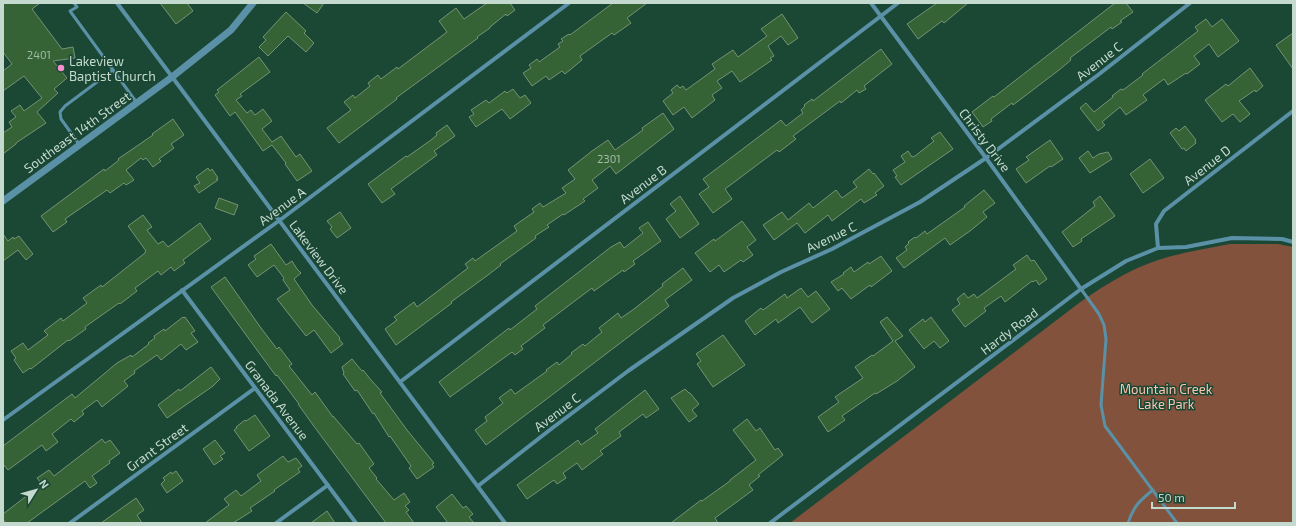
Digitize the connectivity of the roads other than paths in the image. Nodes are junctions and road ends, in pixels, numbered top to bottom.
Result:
1 (74, 3) edge
2 (82, 3) edge
3 (117, 3) edge
4 (253, 3) edge
5 (569, 3) edge
6 (871, 3) edge
7 (898, 3) edge
8 (1190, 3) edge
9 (77, 6) junction
10 (880, 16) junction
11 (113, 70) junction
12 (172, 77) junction
13 (137, 103) junction
14 (1293, 111) edge
15 (80, 145) junction
16 (986, 158) junction
17 (3, 201) edge
18 (280, 220) junction
19 (1293, 242) edge
20 (1158, 248) junction
21 (1082, 289) junction
22 (182, 290) junction
23 (400, 382) junction
24 (255, 388) junction
25 (3, 420) edge
26 (328, 485) junction
27 (478, 486) junction
28 (1153, 490) junction
29 (70, 523) edge
30 (276, 523) edge
31 (356, 523) edge
32 (505, 523) edge
33 (770, 523) edge
34 (1128, 523) edge
35 (1177, 523) edge

1 - 9 lane
2 - 9 lane
3 - 12 street, Lakeview Drive
4 - 12 street, Southeast 14th Street
5 - 18 street, Avenue A
6 - 10 street, Christy Drive
7 - 10 street, Avenue B
8 - 16 street, Avenue C
9 - 11 lane
10 - 16 street, Christy Drive
10 - 23 street, Avenue B
11 - 13 lane
11 - 15 lane
12 - 13 street, Southeast 14th Street
12 - 18 street, Lakeview Drive
13 - 15 street, Southeast 14th Street
14 - 20 street, Avenue D
15 - 17 street, Southeast 14th Street
16 - 21 street, Christy Drive
16 - 27 street, Avenue C
18 - 22 street, Avenue A
18 - 23 street, Lakeview Drive
19 - 20 street, Hardy Road
20 - 21 street, Hardy Road
21 - 28 lane
21 - 33 street, Hardy Road
22 - 24 street, Granada Avenue
22 - 25 street, Avenue A
23 - 27 street, Lakeview Drive
24 - 26 street, Granada Avenue
24 - 29 street, Grant Street
26 - 30 street
26 - 31 street, Granada Avenue
27 - 32 street, Lakeview Drive
28 - 34 lane
28 - 35 lane

